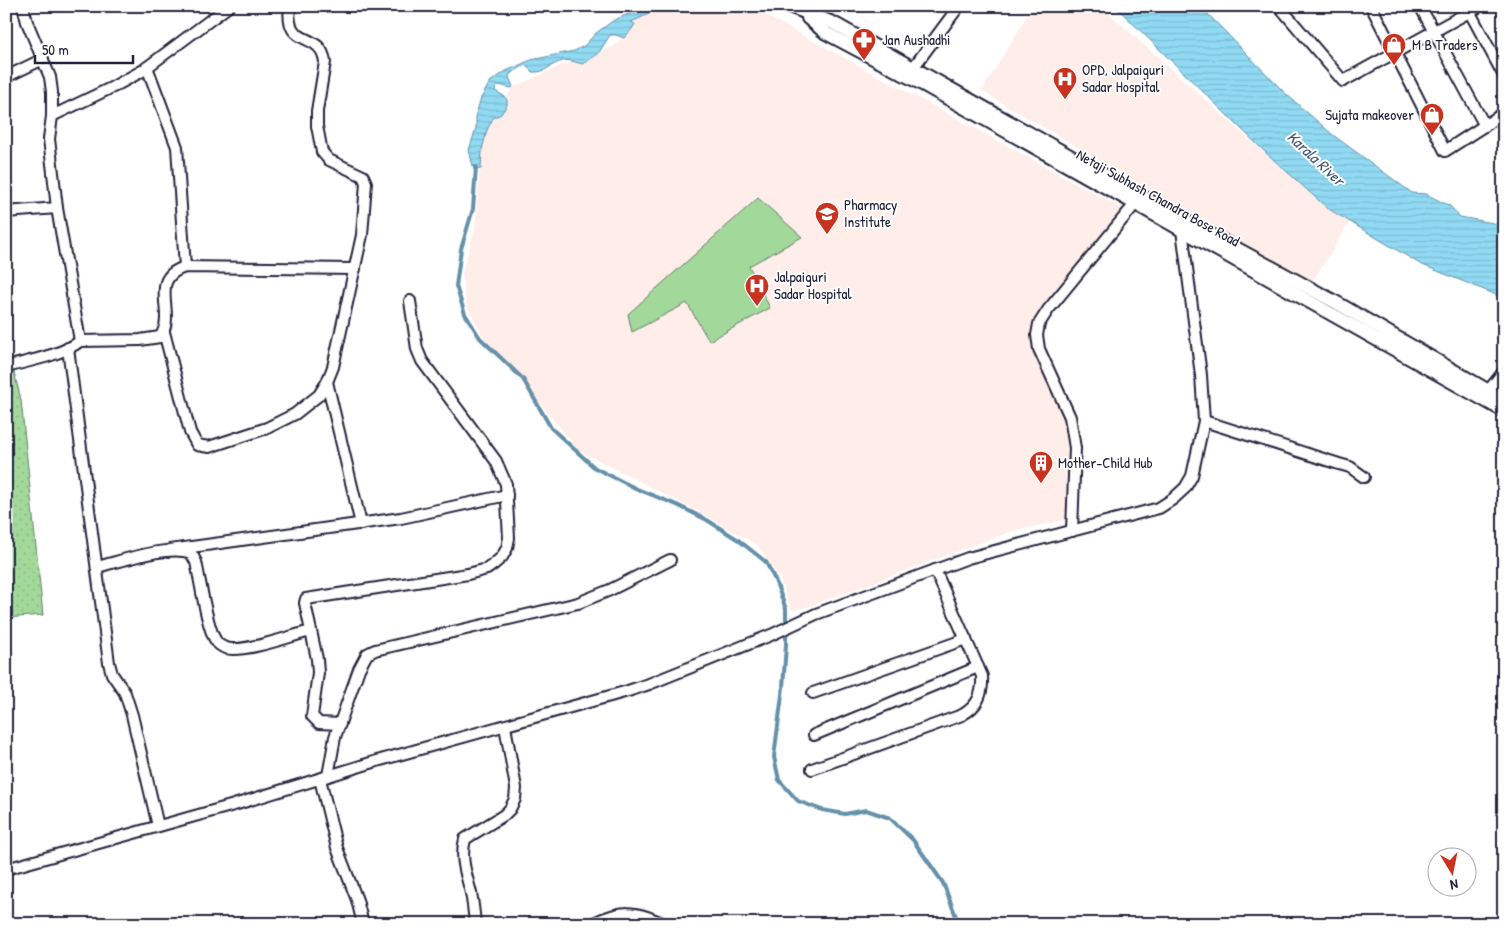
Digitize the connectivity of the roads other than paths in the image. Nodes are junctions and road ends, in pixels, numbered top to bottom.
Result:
1 (24, 6) edge
2 (229, 6) edge
3 (290, 6) edge
4 (959, 6) edge
5 (1278, 6) edge
6 (1371, 6) edge
7 (1420, 6) edge
8 (1480, 6) edge
9 (794, 8) edge
10 (1468, 9) edge
11 (1433, 32) junction
12 (1396, 52) junction
13 (43, 59) junction
14 (147, 67) junction
15 (913, 68) junction
16 (1504, 76) edge
17 (6, 77) edge
18 (1504, 114) edge
19 (52, 116) junction
20 (1485, 126) junction
21 (1136, 204) junction
22 (57, 208) junction
23 (6, 212) edge
24 (1182, 225) junction
25 (185, 267) junction
26 (355, 269) junction
27 (410, 301) dead end
28 (164, 332) junction
29 (80, 340) junction
30 (68, 348) junction
31 (6, 367) edge
32 (1504, 371) edge
33 (327, 382) junction
34 (1488, 391) junction
35 (1503, 402) edge
36 (1204, 421) junction
37 (1364, 477) dead end
38 (507, 495) junction
39 (361, 524) junction
40 (1072, 531) junction
41 (170, 550) junction
42 (670, 560) dead end
43 (97, 567) junction
44 (936, 570) junction
45 (311, 631) junction
46 (966, 639) junction
47 (978, 667) junction
48 (813, 693) dead end
49 (340, 724) junction
50 (505, 726) junction
51 (814, 735) dead end
52 (812, 769) dead end
53 (324, 778) junction
54 (158, 826) junction
55 (6, 869) edge
56 (363, 924) edge
57 (475, 924) edge
58 (591, 924) edge
59 (666, 924) edge

1 - 13 street
2 - 14 street
3 - 26 street
4 - 15 street
5 - 12 street
6 - 12 street
7 - 11 street
8 - 10 street
9 - 15 street, Netaji Subhash Chandra Bose Road
9 - 21 street, Netaji Subhash Chandra Bose Road
10 - 11 street
10 - 16 street
11 - 12 street
11 - 20 street
12 - 20 street
13 - 17 street
13 - 19 street
14 - 19 street
14 - 25 street
15 - 24 street, Netaji Subhash Chandra Bose Road
18 - 20 street
19 - 22 street
21 - 24 street, Netaji Subhash Chandra Bose Road
21 - 40 street
22 - 23 street
22 - 29 street
24 - 34 street, Netaji Subhash Chandra Bose Road
24 - 35 street, Netaji Subhash Chandra Bose Road
24 - 36 street
25 - 26 street
25 - 28 street
26 - 33 street
27 - 38 street
28 - 29 street
28 - 33 street
29 - 30 street
30 - 31 street
30 - 43 street
32 - 34 street
33 - 39 street
34 - 35 street, Netaji Subhash Chandra Bose Road
36 - 37 street
36 - 40 street
38 - 39 street
38 - 45 street
39 - 41 street
40 - 44 street
41 - 43 street
41 - 45 street
42 - 49 street
43 - 54 street
44 - 46 street
44 - 50 street
45 - 49 street
46 - 47 street
46 - 48 street
47 - 51 street
47 - 52 street
49 - 53 street
50 - 53 street
50 - 57 street
53 - 54 street
53 - 56 street
54 - 55 street
58 - 59 street

